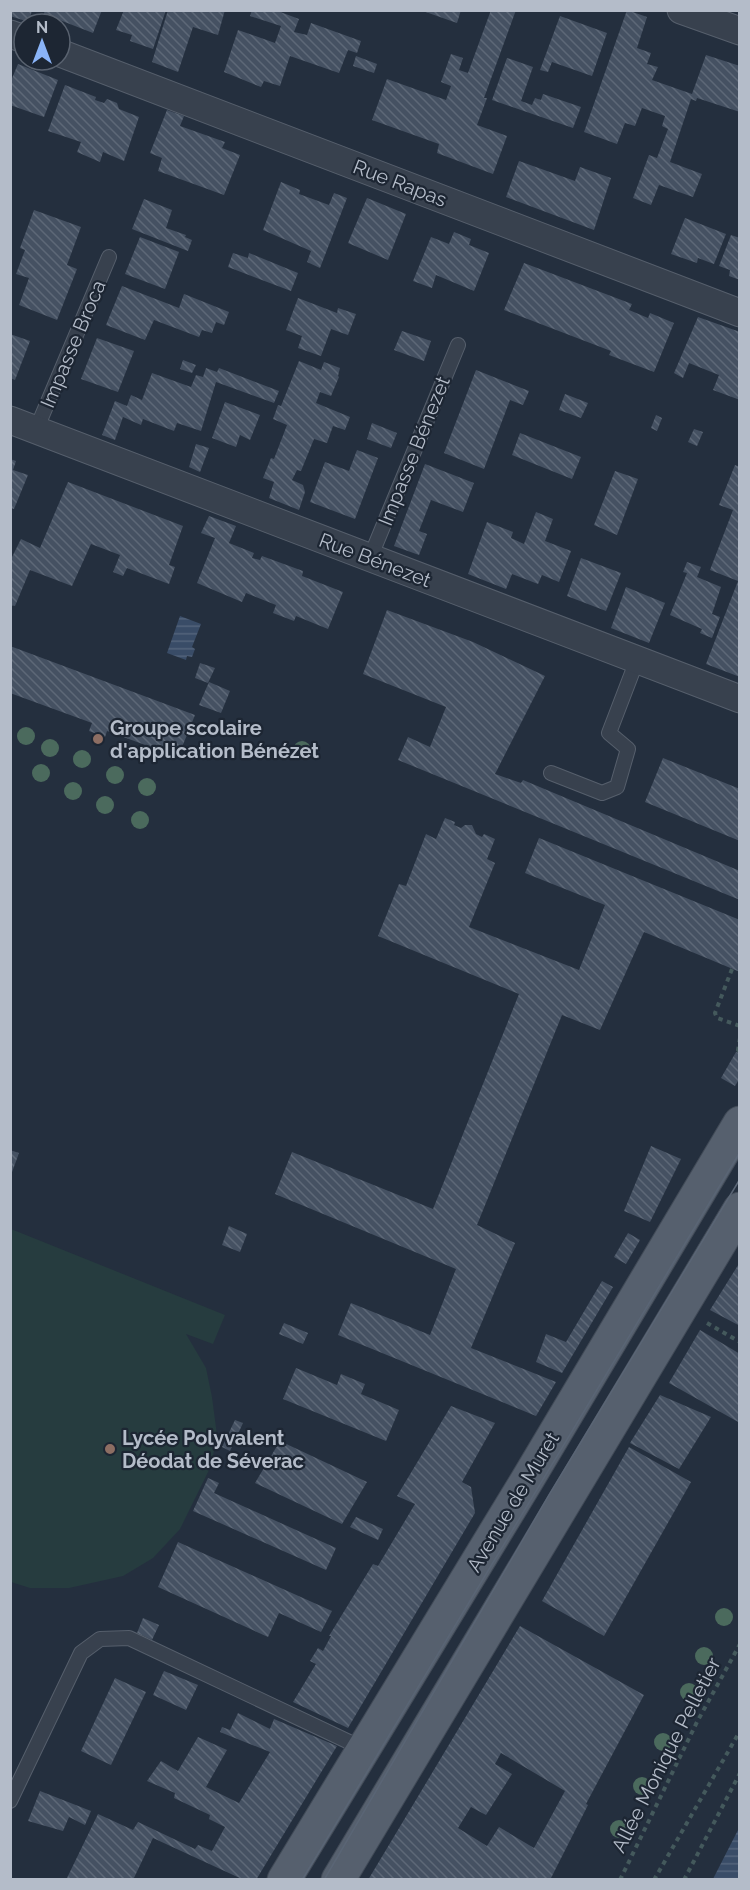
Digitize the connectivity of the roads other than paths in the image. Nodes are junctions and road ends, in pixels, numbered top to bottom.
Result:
1 (681, 10) edge
2 (740, 31) edge
3 (72, 58) edge
4 (109, 257) dead end
5 (740, 313) edge
6 (458, 345) dead end
7 (10, 420) edge
8 (36, 430) junction
9 (370, 558) junction
10 (637, 660) junction
11 (740, 699) edge
12 (551, 773) dead end
13 (740, 1123) edge
14 (740, 1209) edge
15 (364, 1749) junction
16 (10, 1801) edge
17 (284, 1880) edge
18 (338, 1880) edge

1 - 2 street
3 - 5 street, Rue Rapas
4 - 8 lane, Impasse Broca
6 - 9 lane, Impasse Bénezet
7 - 8 street, Rue Bénezet
8 - 9 street, Rue Bénezet
9 - 10 street, Rue Bénezet
10 - 11 street, Rue Bénezet
10 - 12 lane
13 - 15 main road, Avenue de Muret
14 - 18 main road
15 - 16 lane
15 - 17 main road, Avenue de Muret

